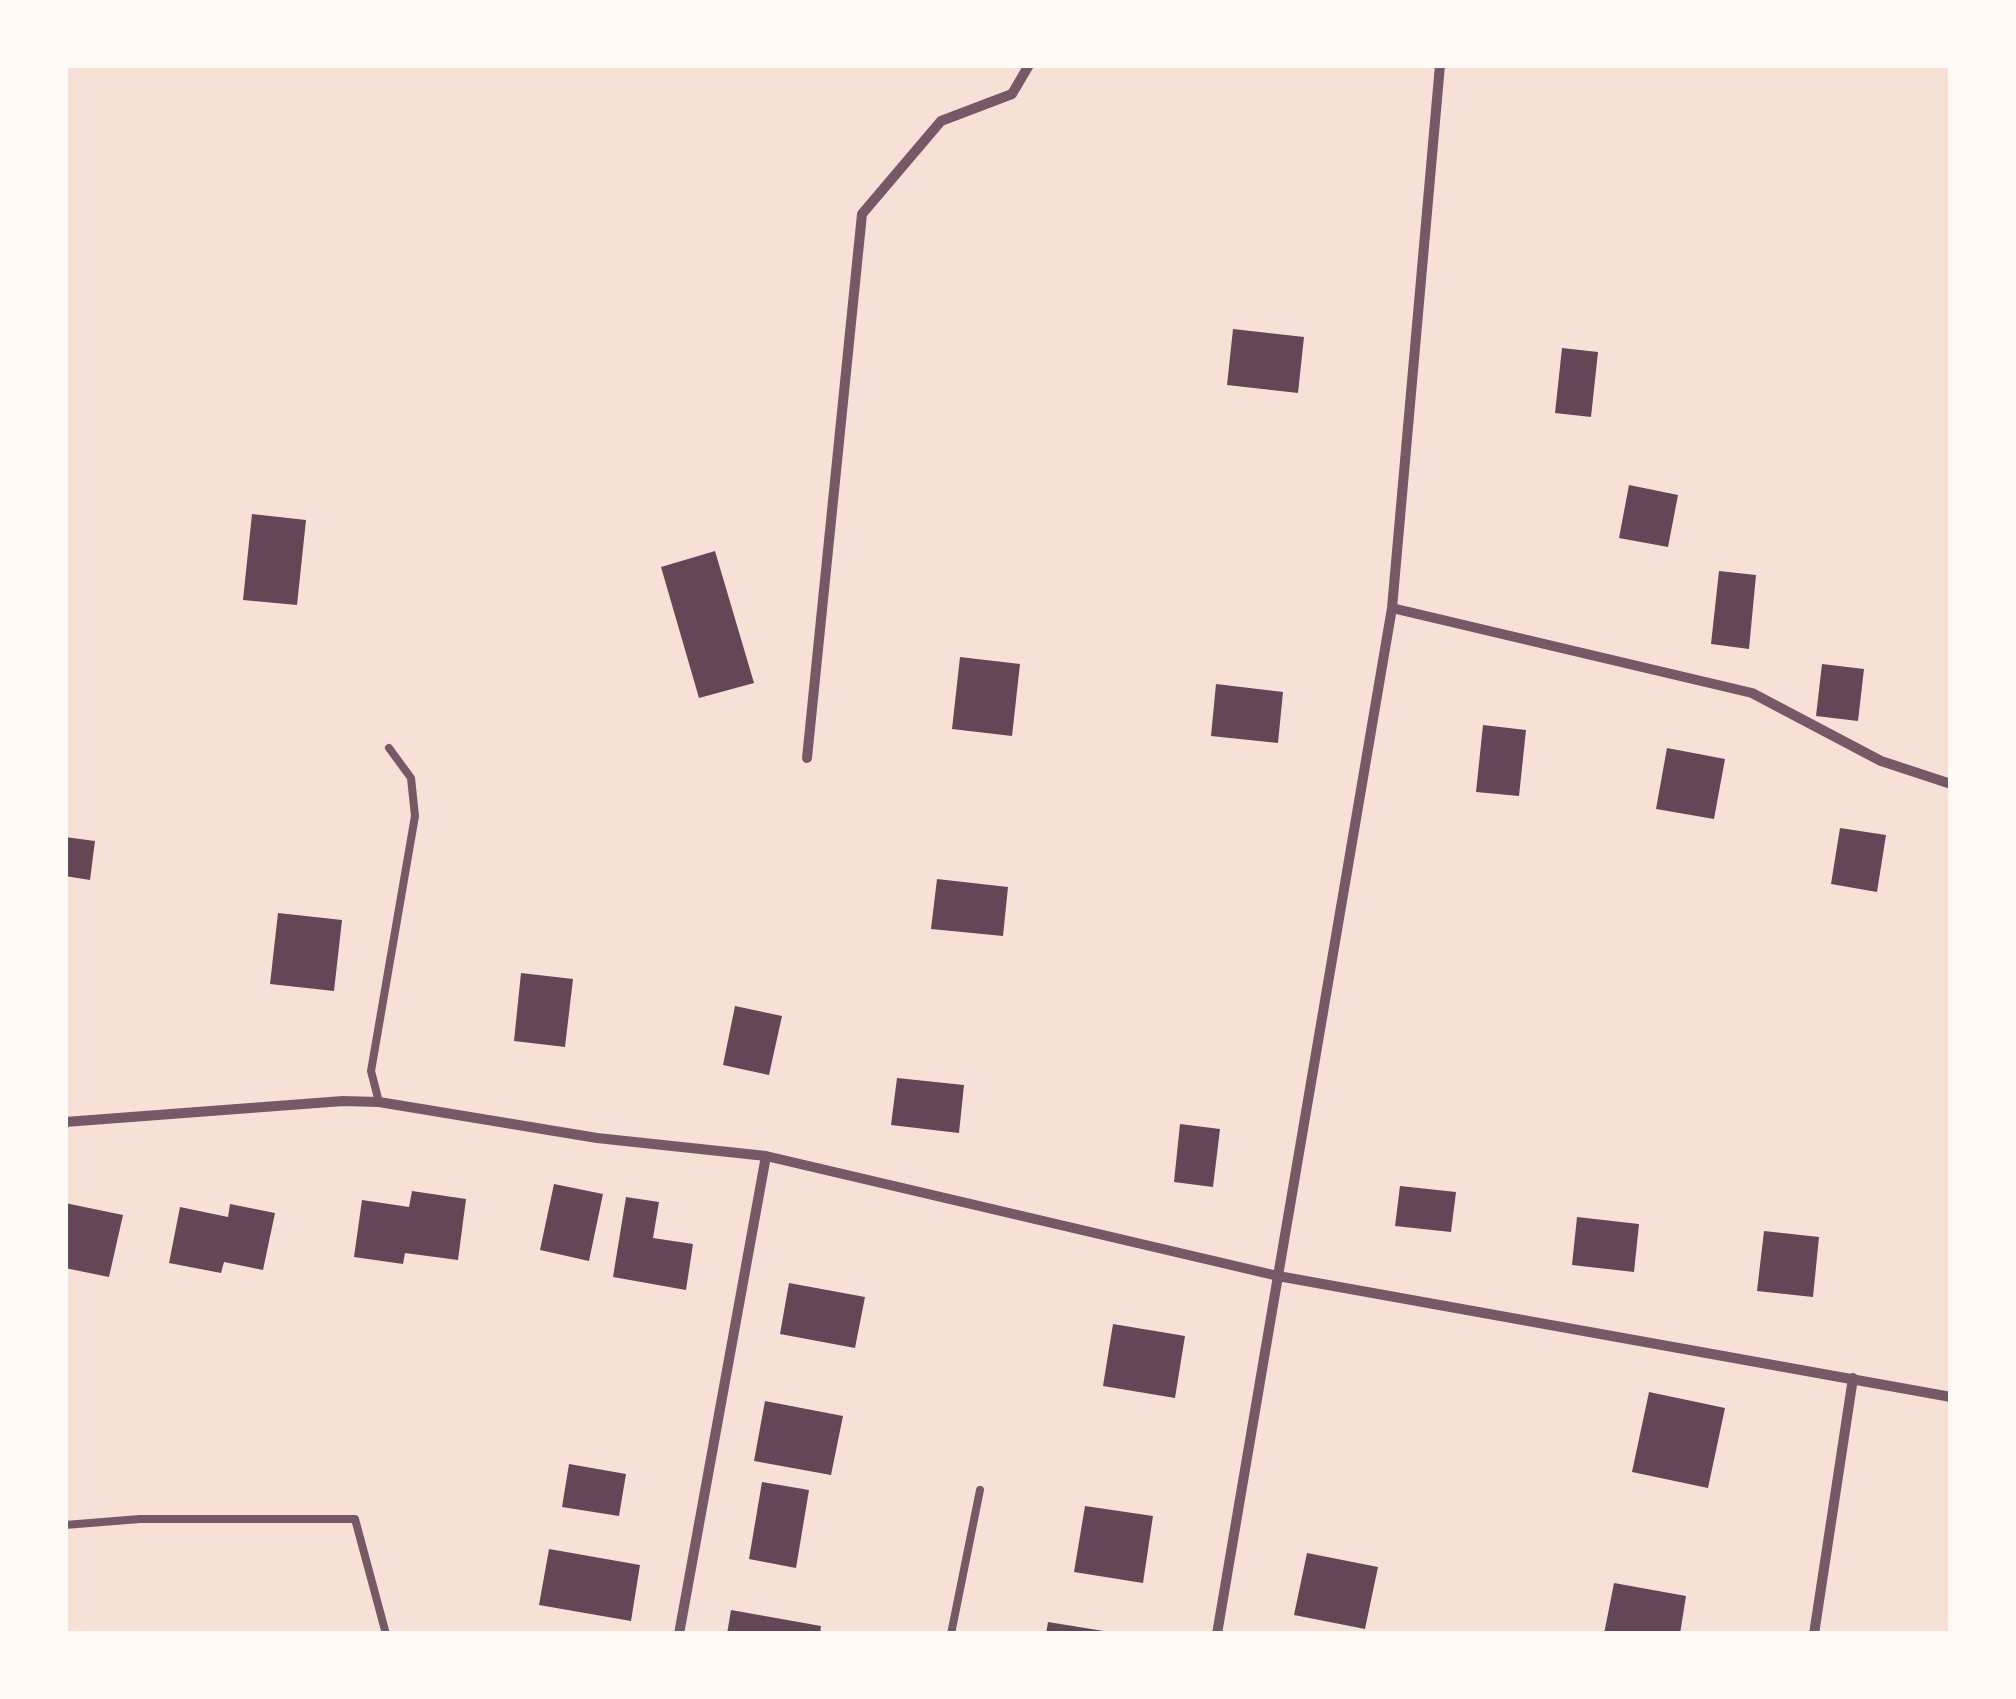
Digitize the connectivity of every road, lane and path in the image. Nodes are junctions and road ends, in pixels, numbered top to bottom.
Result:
1 (1028, 65) edge
2 (1440, 65) edge
3 (1392, 608) junction
4 (388, 748) dead end
5 (807, 758) dead end
6 (1951, 784) edge
7 (379, 1102) junction
8 (65, 1122) edge
9 (766, 1156) junction
10 (1278, 1276) junction
11 (1854, 1378) junction
12 (1951, 1397) edge
13 (980, 1490) dead end
14 (65, 1525) edge
15 (386, 1634) edge
16 (679, 1634) edge
17 (952, 1634) edge
18 (1216, 1634) edge
19 (1814, 1634) edge

1 - 5 street
2 - 3 street
3 - 6 street
3 - 10 street
4 - 7 lane
7 - 8 street
7 - 9 street
9 - 10 street
9 - 16 street
10 - 11 street
10 - 18 street
11 - 12 street
11 - 19 street
13 - 17 lane
14 - 15 lane

